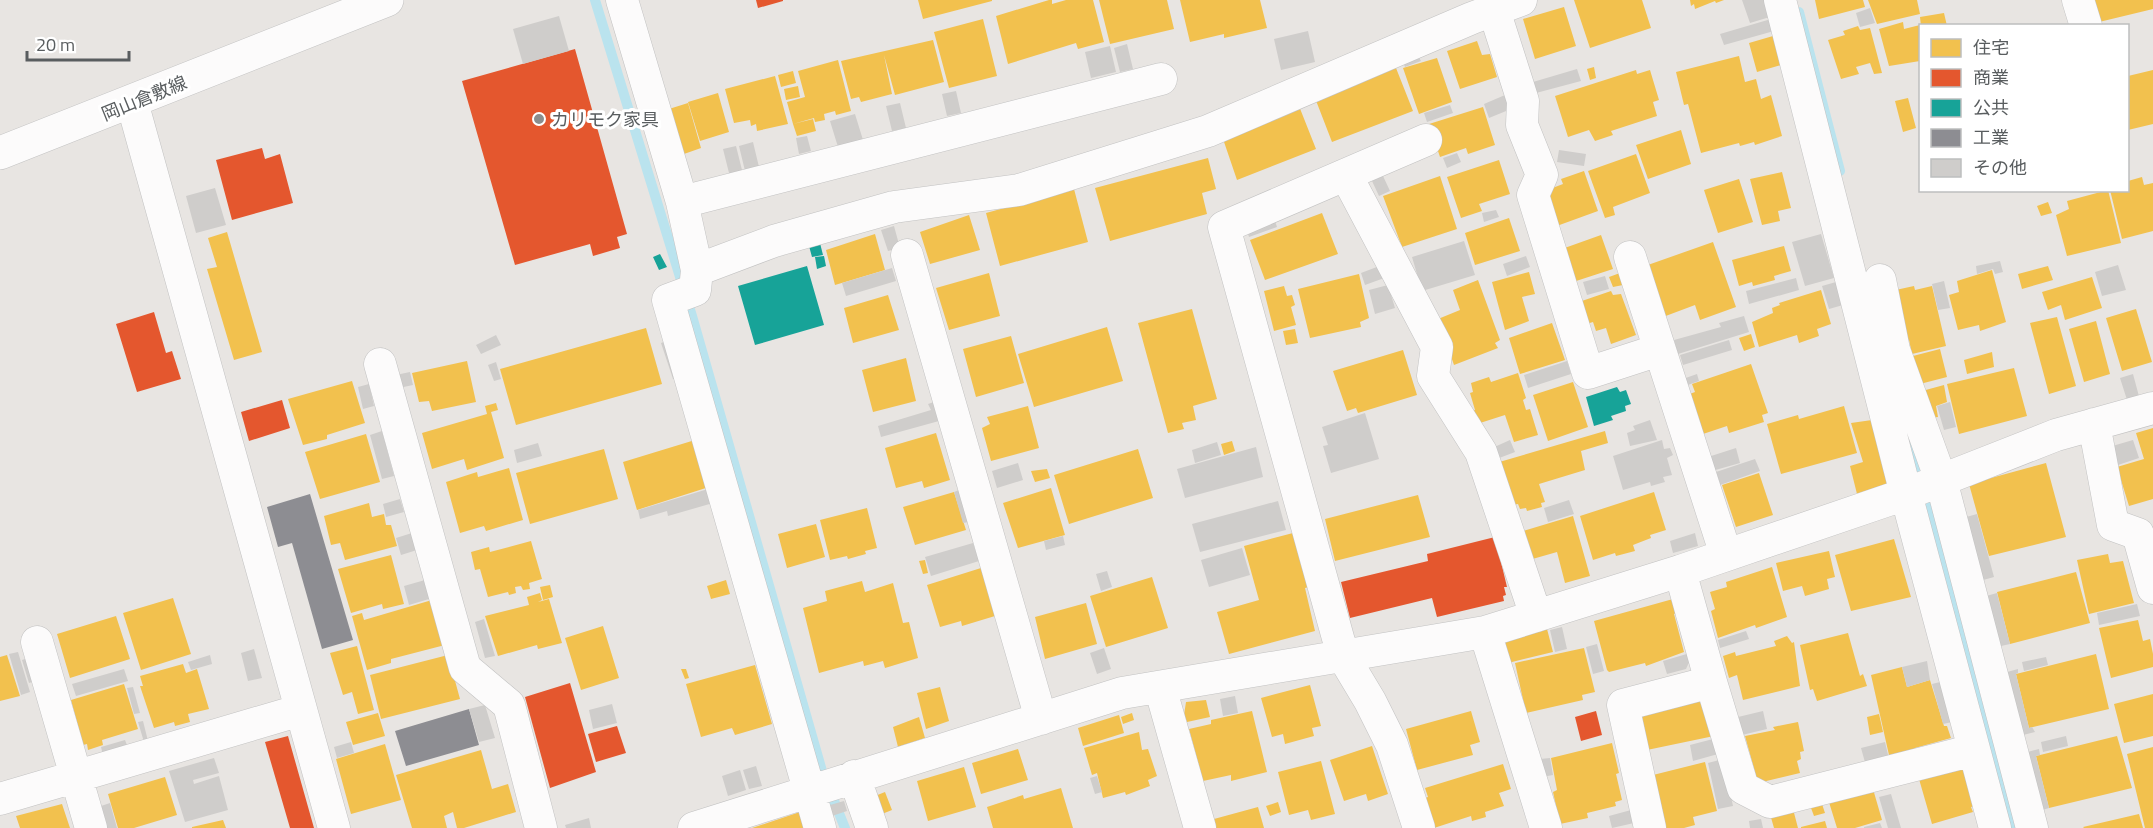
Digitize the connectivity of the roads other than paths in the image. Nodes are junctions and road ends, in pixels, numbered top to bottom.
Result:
1 (387, 0) edge
2 (622, 0) edge
3 (1780, 0) edge
4 (2078, 0) edge
5 (1508, 5) edge
6 (2085, 24) edge
7 (1161, 79) dead end
8 (132, 102) junction
9 (1426, 140) dead end
10 (0, 153) edge
11 (1346, 175) junction
12 (682, 202) junction
13 (907, 255) dead end
14 (1630, 257) dead end
15 (1880, 280) dead end
16 (688, 287) junction
17 (1659, 350) junction
18 (380, 364) dead end
19 (2153, 408) edge
20 (2094, 424) junction
21 (1924, 487) junction
22 (1726, 555) junction
23 (1680, 571) junction
24 (2153, 588) edge
25 (1536, 616) junction
26 (1485, 632) junction
27 (37, 642) dead end
28 (1343, 656) junction
29 (1711, 682) junction
30 (1160, 687) junction
31 (301, 710) junction
32 (1041, 719) junction
33 (1974, 750) junction
34 (77, 776) junction
35 (829, 784) junction
36 (0, 799) edge
37 (91, 828) edge
38 (334, 828) edge
39 (541, 828) edge
40 (694, 828) edge
41 (820, 828) edge
42 (872, 828) edge
43 (1200, 828) edge
44 (1419, 828) edge
45 (1546, 828) edge
46 (1650, 828) edge
47 (1995, 828) edge
48 (2032, 828) edge

1 - 8 main road, 岡山倉敷線
2 - 12 street
3 - 21 street
4 - 6 street
5 - 16 street
5 - 17 street
7 - 12 street
8 - 10 main road, 岡山倉敷線
8 - 31 street
9 - 11 street
11 - 25 street
11 - 28 street
12 - 16 street
13 - 32 street
14 - 17 street
15 - 21 street
16 - 35 street
17 - 22 street
18 - 39 street
19 - 20 street
20 - 21 street
20 - 24 street
21 - 22 street
21 - 33 street
21 - 48 street
22 - 23 street
23 - 25 street
23 - 29 street
25 - 26 street
26 - 28 street
26 - 45 street
27 - 34 street
28 - 30 street
28 - 44 street
29 - 33 street
29 - 46 street
30 - 32 street
30 - 43 street
31 - 34 street
31 - 38 street
32 - 35 street
33 - 47 street
34 - 36 street
34 - 37 street
35 - 40 street
35 - 41 street
35 - 42 street

